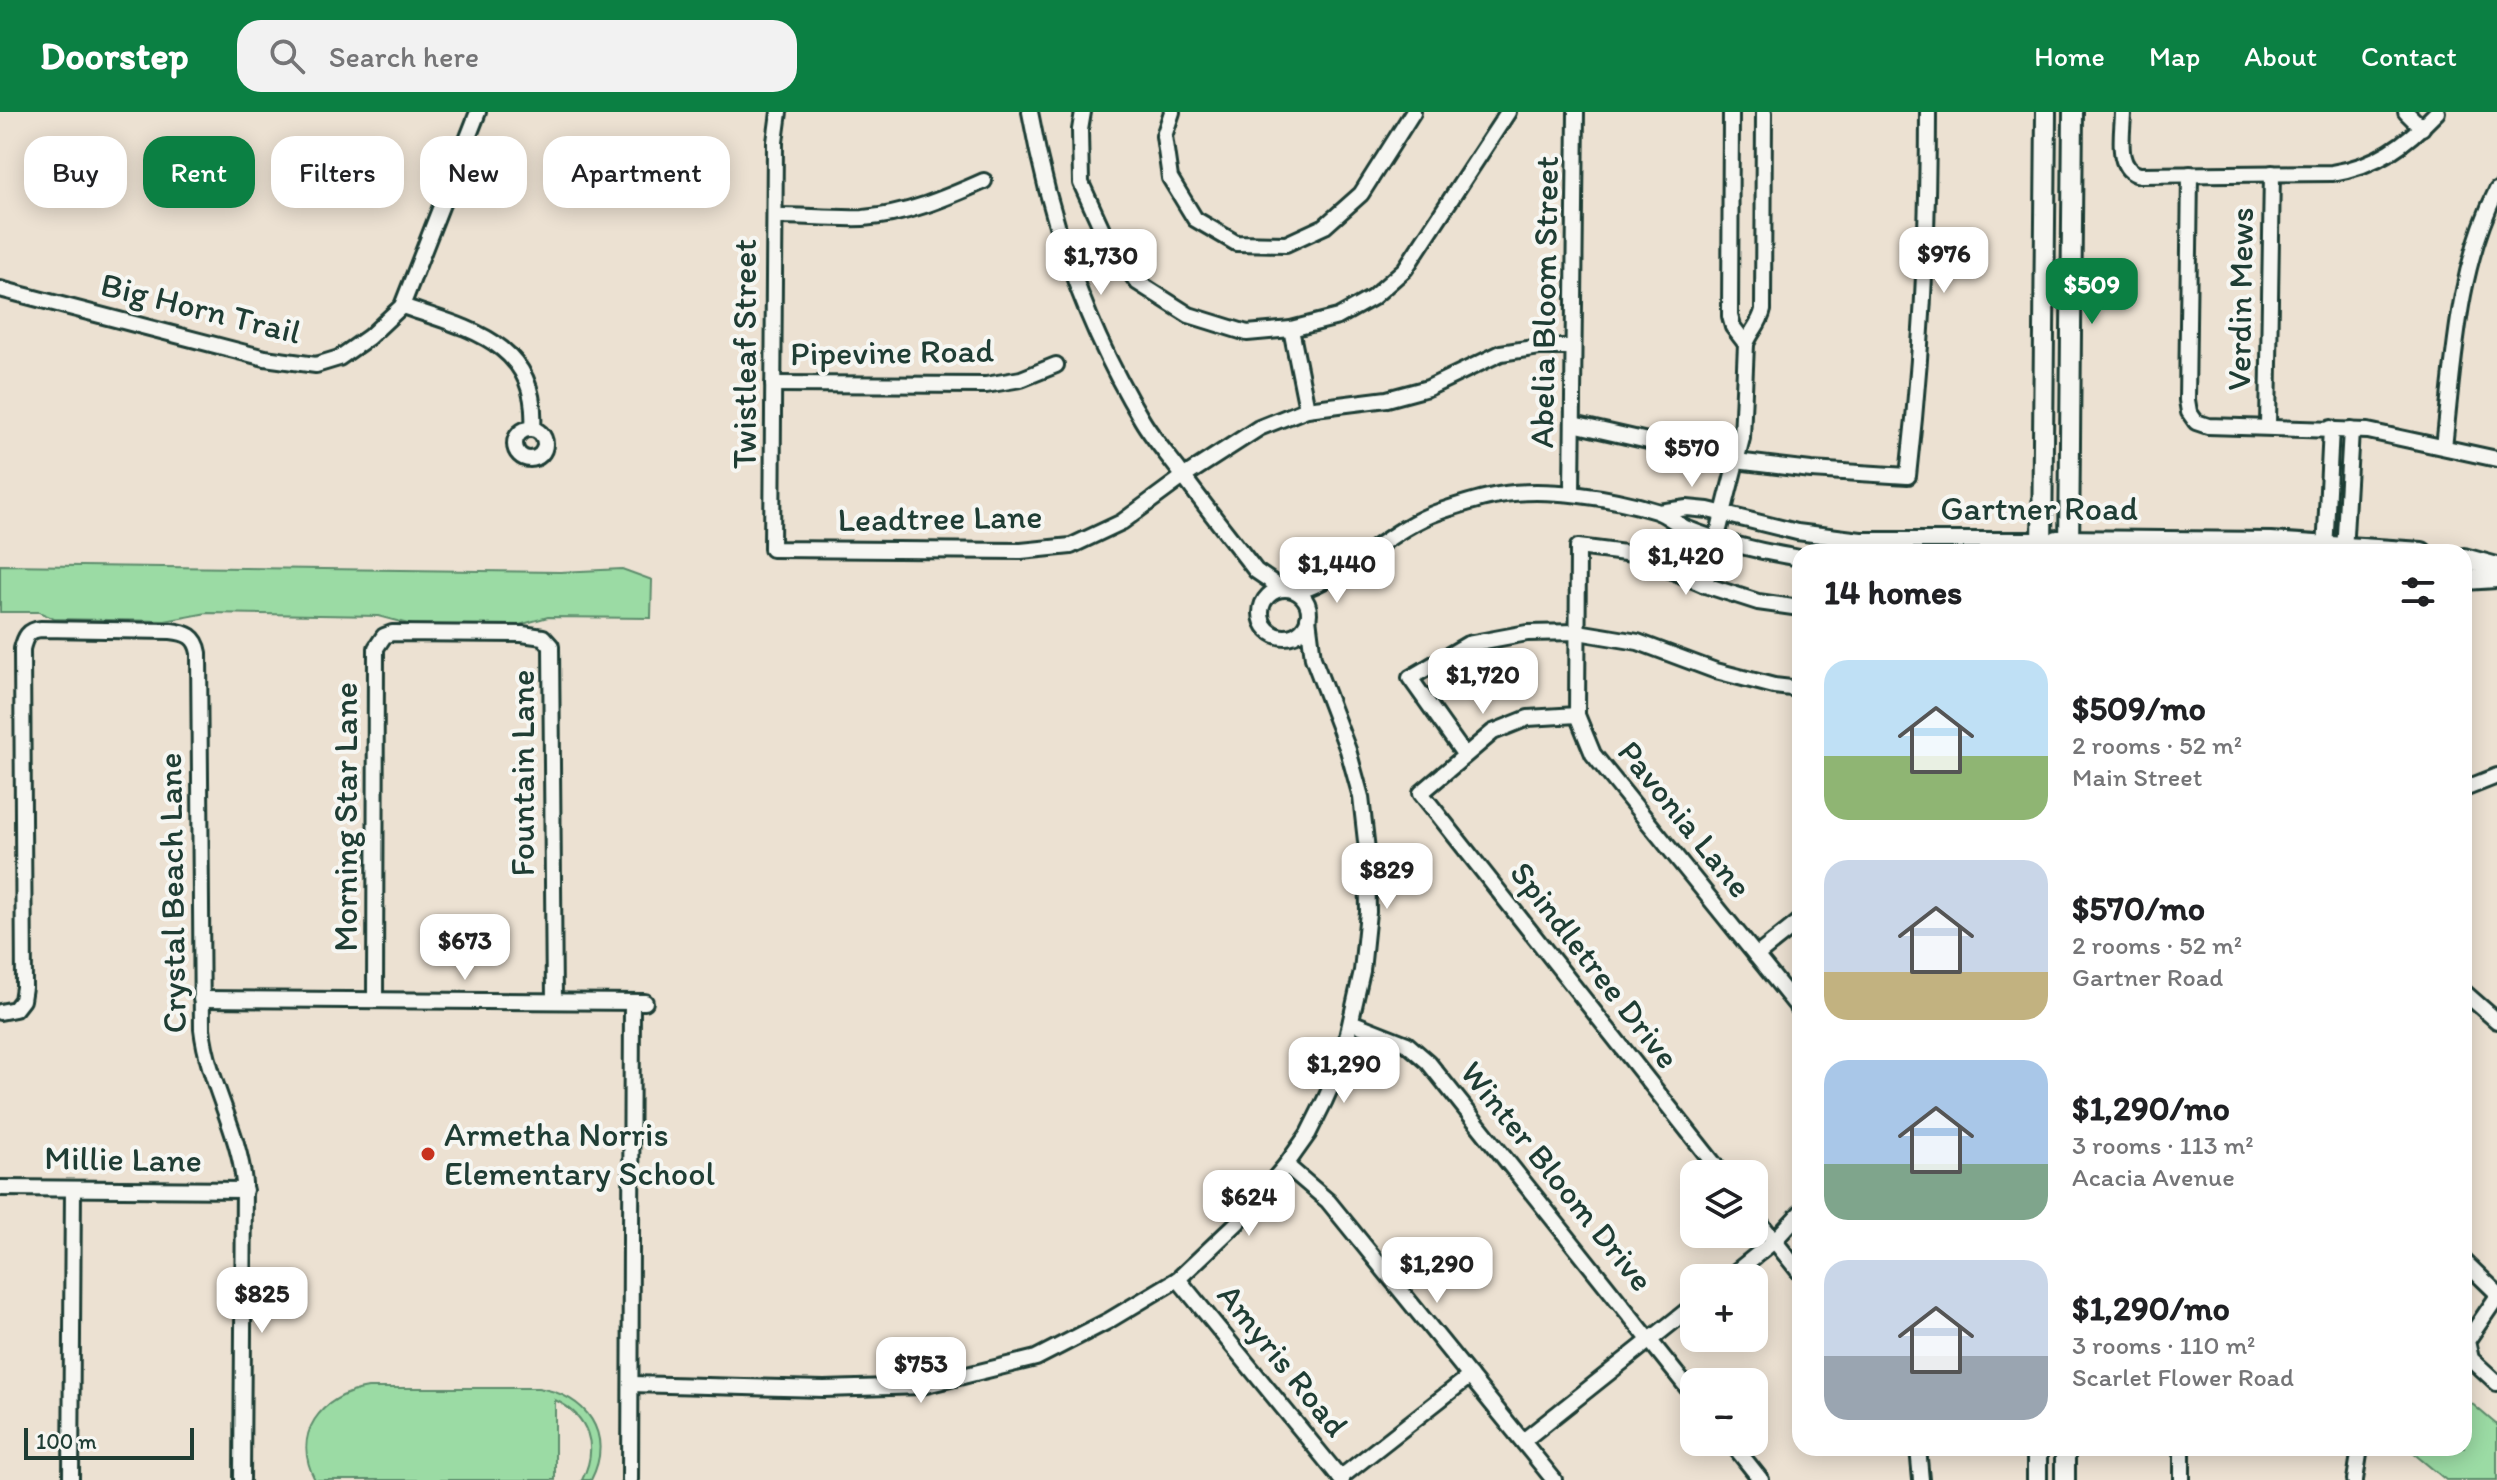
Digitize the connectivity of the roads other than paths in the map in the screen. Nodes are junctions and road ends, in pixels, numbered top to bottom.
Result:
1 (478, 112) edge
2 (779, 112) edge
3 (1030, 112) edge
4 (1083, 112) edge
5 (1172, 112) edge
6 (1413, 112) edge
7 (1508, 112) edge
8 (1576, 112) edge
9 (1731, 112) edge
10 (1764, 112) edge
11 (1928, 112) edge
12 (2046, 112) edge
13 (2073, 112) edge
14 (2123, 112) edge
15 (2406, 112) edge
16 (2437, 112) edge
17 (2422, 128) junction
18 (2272, 173) junction
19 (2190, 174) junction
20 (984, 181) dead end
21 (2497, 190) edge
22 (775, 216) junction
23 (0, 289) edge
24 (402, 306) junction
25 (1291, 329) junction
26 (1746, 344) junction
27 (1573, 347) junction
28 (1056, 365) dead end
29 (773, 384) junction
30 (1307, 409) junction
31 (1573, 424) junction
32 (2268, 426) junction
33 (2331, 428) junction
34 (533, 429) dead end
35 (2351, 430) junction
36 (2444, 447) junction
37 (2497, 459) edge
38 (1736, 461) junction
39 (1183, 477) junction
40 (1572, 493) junction
41 (1659, 512) junction
42 (1723, 514) junction
43 (1717, 538) junction
44 (1982, 544) edge
45 (2042, 544) edge
46 (2069, 544) edge
47 (2131, 544) edge
48 (2267, 544) edge
49 (2325, 544) edge
50 (2344, 544) edge
51 (772, 549) joint
52 (1792, 557) edge
53 (2472, 560) edge
54 (2497, 567) edge
55 (1256, 571) junction
56 (1335, 577) junction
57 (2497, 578) edge
58 (2472, 580) edge
59 (1705, 585) junction
60 (1293, 590) junction
61 (1792, 607) edge
62 (1262, 609) junction
63 (1308, 613) junction
64 (1578, 632) junction
65 (384, 636) joint
66 (1289, 638) junction
67 (1313, 658) junction
68 (1792, 688) edge
69 (1577, 715) junction
70 (1464, 754) junction
71 (2497, 776) edge
72 (2472, 786) edge
73 (1792, 927) edge
74 (1756, 956) junction
75 (201, 999) junction
76 (2472, 999) edge
77 (375, 1000) junction
78 (1792, 1000) edge
79 (554, 1001) junction
80 (0, 1012) edge
81 (2497, 1021) edge
82 (1351, 1022) junction
83 (1711, 1160) edge
84 (1286, 1165) junction
85 (0, 1188) edge
86 (73, 1189) junction
87 (245, 1190) junction
88 (1792, 1222) edge
89 (1768, 1233) edge
90 (1774, 1241) junction
91 (1792, 1263) edge
92 (1745, 1264) edge
93 (2472, 1269) edge
94 (1178, 1279) junction
95 (2497, 1295) edge
96 (1680, 1316) edge
97 (2472, 1333) edge
98 (1650, 1340) junction
99 (2472, 1360) edge
100 (1470, 1376) junction
101 (1680, 1378) edge
102 (2497, 1383) edge
103 (631, 1384) junction
104 (1523, 1441) junction
105 (1742, 1456) edge
106 (1919, 1456) edge
107 (2037, 1456) edge
108 (2065, 1456) edge
109 (2182, 1456) edge
110 (2358, 1456) edge
111 (1341, 1479) edge
112 (71, 1480) edge
113 (242, 1480) edge
114 (630, 1480) edge
115 (1554, 1480) edge
116 (1761, 1480) edge
117 (1921, 1480) edge
118 (2037, 1480) edge
119 (2065, 1480) edge
120 (2182, 1480) edge
121 (2355, 1480) edge

1 - 24 street, Big Horn Trail
2 - 22 street, Twistleaf Street
3 - 39 street
4 - 25 street
5 - 6 street
7 - 25 street
8 - 27 street, Abelia Bloom Street
9 - 26 street
10 - 26 street
11 - 38 street
12 - 45 main road
13 - 46 main road
14 - 19 street
15 - 17 street
16 - 17 street
17 - 18 street
18 - 19 street
18 - 32 street, Verdin Mews
19 - 32 street
20 - 22 street
21 - 36 street
22 - 29 street, Twistleaf Street
23 - 24 street, Big Horn Trail
24 - 34 street
25 - 30 street
26 - 38 street
27 - 30 street, Leadtree Lane
27 - 31 street, Abelia Bloom Street
28 - 29 street, Pipevine Road
29 - 51 street, Twistleaf Street
30 - 39 street, Leadtree Lane
31 - 38 street
31 - 40 street, Abelia Bloom Street
32 - 33 street
33 - 35 street
33 - 49 street
35 - 36 street
35 - 50 street
36 - 37 street
38 - 42 street
39 - 51 street, Leadtree Lane
39 - 55 street
40 - 41 street, Gartner Road
40 - 56 street, Gartner Road
41 - 42 street, Gartner Road
41 - 43 street, Gartner Road
42 - 43 street
42 - 44 street, Gartner Road
43 - 52 street, Gartner Road
43 - 59 street
47 - 48 main road, Gartner Road
53 - 54 main road
55 - 60 street
55 - 62 street
56 - 60 street
56 - 63 street
57 - 58 main road
59 - 61 street
59 - 64 street, Pavonia Lane
60 - 62 street
60 - 63 street
62 - 66 street
63 - 66 street
63 - 67 street
64 - 68 street
64 - 69 street, Pavonia Lane
64 - 70 street
65 - 77 street, Morning Star Lane
65 - 79 street, Fountain Lane
66 - 67 street
67 - 82 street
69 - 70 street
69 - 74 street, Pavonia Lane
70 - 83 street, Spindletree Drive
71 - 72 street
73 - 74 street
74 - 78 street, Pavonia Lane
75 - 77 street
75 - 80 street, Crystal Beach Lane
75 - 87 street, Crystal Beach Lane
76 - 81 street
77 - 79 street
79 - 103 street
82 - 84 street
82 - 98 street, Winter Bloom Drive
84 - 94 street
84 - 100 street
85 - 86 street, Millie Lane
86 - 87 street, Millie Lane
86 - 112 street
87 - 113 street, Crystal Beach Lane
88 - 90 street
89 - 90 street
90 - 91 street
90 - 92 street
93 - 95 street
94 - 103 street
94 - 111 street, Amyris Road
95 - 97 street
96 - 98 street
98 - 101 street, Winter Bloom Drive
98 - 104 street
99 - 102 street
100 - 104 street
100 - 111 street
103 - 114 street
104 - 115 street
105 - 116 street
106 - 117 street
107 - 118 main road
108 - 119 main road
109 - 120 street
110 - 121 street

